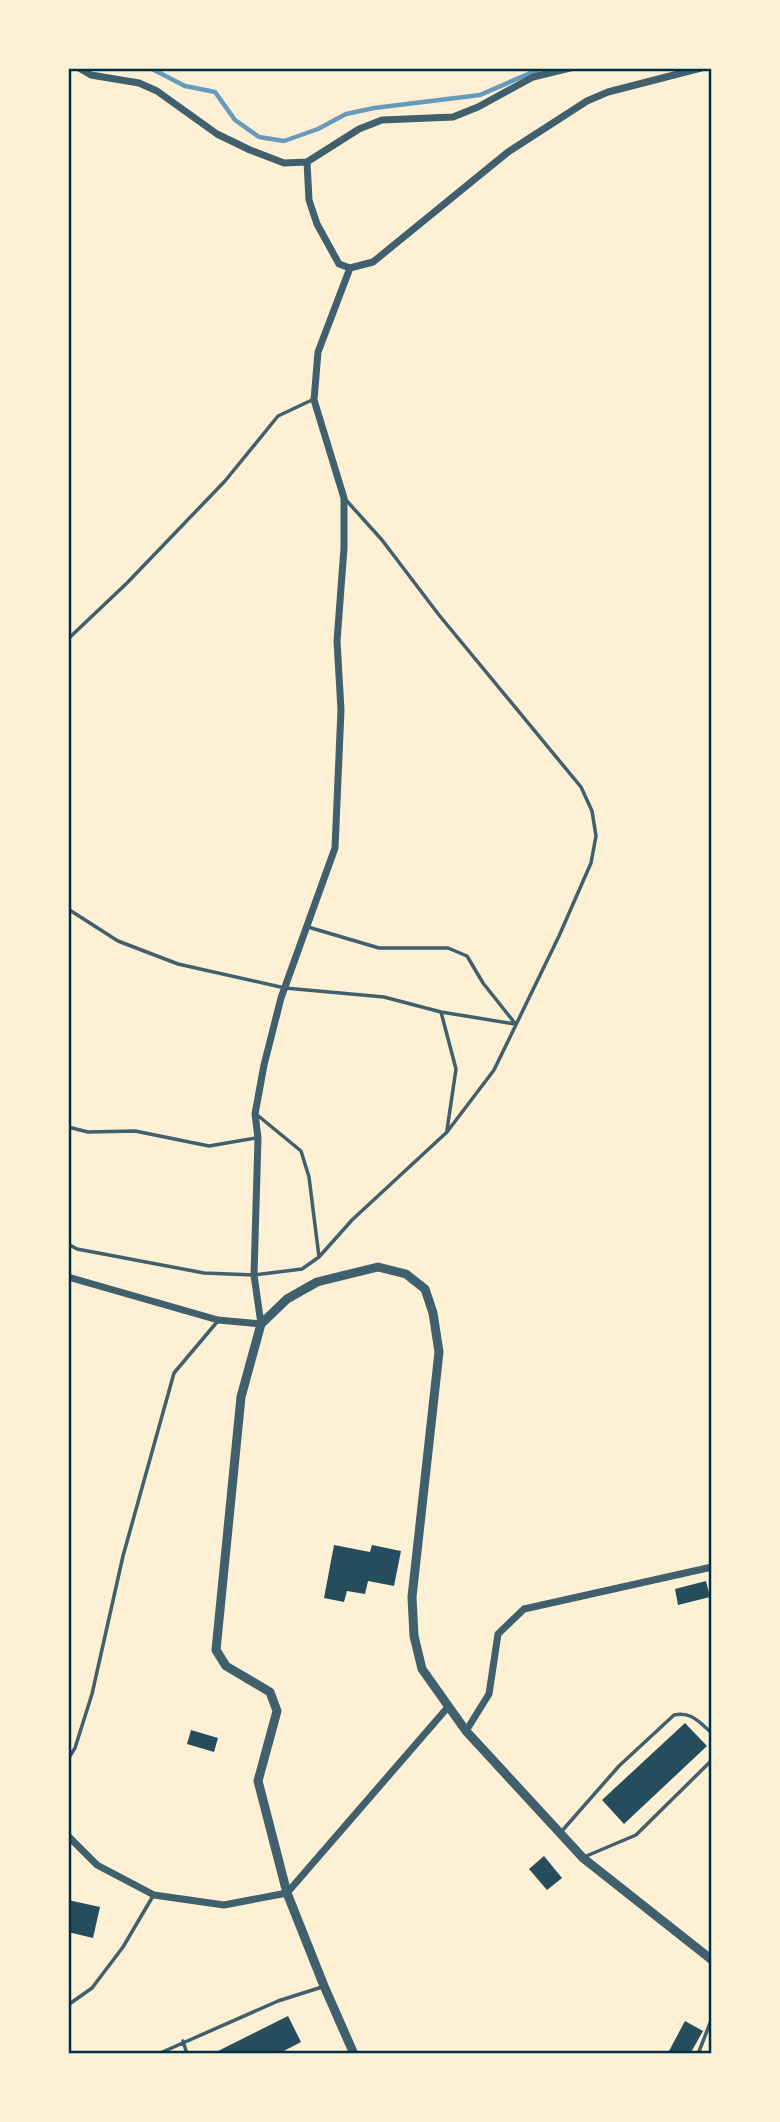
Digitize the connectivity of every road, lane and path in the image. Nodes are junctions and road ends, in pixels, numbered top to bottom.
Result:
1 (79, 68) edge
2 (570, 68) edge
3 (701, 68) edge
4 (307, 162) junction
5 (350, 268) junction
6 (314, 400) junction
7 (344, 498) junction
8 (68, 639) edge
9 (68, 909) edge
10 (305, 926) junction
11 (285, 988) junction
12 (441, 1012) junction
13 (515, 1024) junction
14 (256, 1114) junction
15 (68, 1127) edge
16 (447, 1132) junction
17 (258, 1138) junction
18 (68, 1244) edge
19 (319, 1257) junction
20 (254, 1275) junction
21 (68, 1277) edge
22 (218, 1320) junction
23 (261, 1324) junction
24 (712, 1567) edge
25 (448, 1707) junction
26 (466, 1731) junction
27 (712, 1733) edge
28 (68, 1759) edge
29 (712, 1760) edge
30 (559, 1834) junction
31 (68, 1836) edge
32 (583, 1858) junction
33 (287, 1893) junction
34 (154, 1895) junction
35 (712, 1960) edge
36 (324, 1986) junction
37 (68, 2006) edge
38 (712, 2018) edge
39 (183, 2041) junction
40 (158, 2054) edge
41 (187, 2054) edge
42 (354, 2054) edge
43 (698, 2054) edge

1 - 4 street
2 - 4 street
3 - 5 street
4 - 5 street
5 - 6 street
6 - 7 street
6 - 8 lane
7 - 10 street
7 - 13 lane
9 - 11 lane
10 - 11 street
10 - 13 lane
11 - 12 lane
11 - 14 street
12 - 13 lane
12 - 16 lane
13 - 16 lane
14 - 17 street
14 - 19 lane
15 - 17 lane
16 - 19 lane
17 - 20 street
18 - 20 lane
19 - 20 lane
20 - 23 street
21 - 22 street
22 - 23 street
22 - 28 lane
23 - 25 street
23 - 33 street
24 - 26 street
25 - 26 street
25 - 33 street
26 - 30 street
27 - 30 lane
29 - 32 lane
30 - 32 street
31 - 34 street
32 - 35 street
33 - 34 street
33 - 36 street
34 - 37 lane
36 - 39 lane
36 - 42 street
38 - 43 lane
39 - 40 lane
39 - 41 lane

